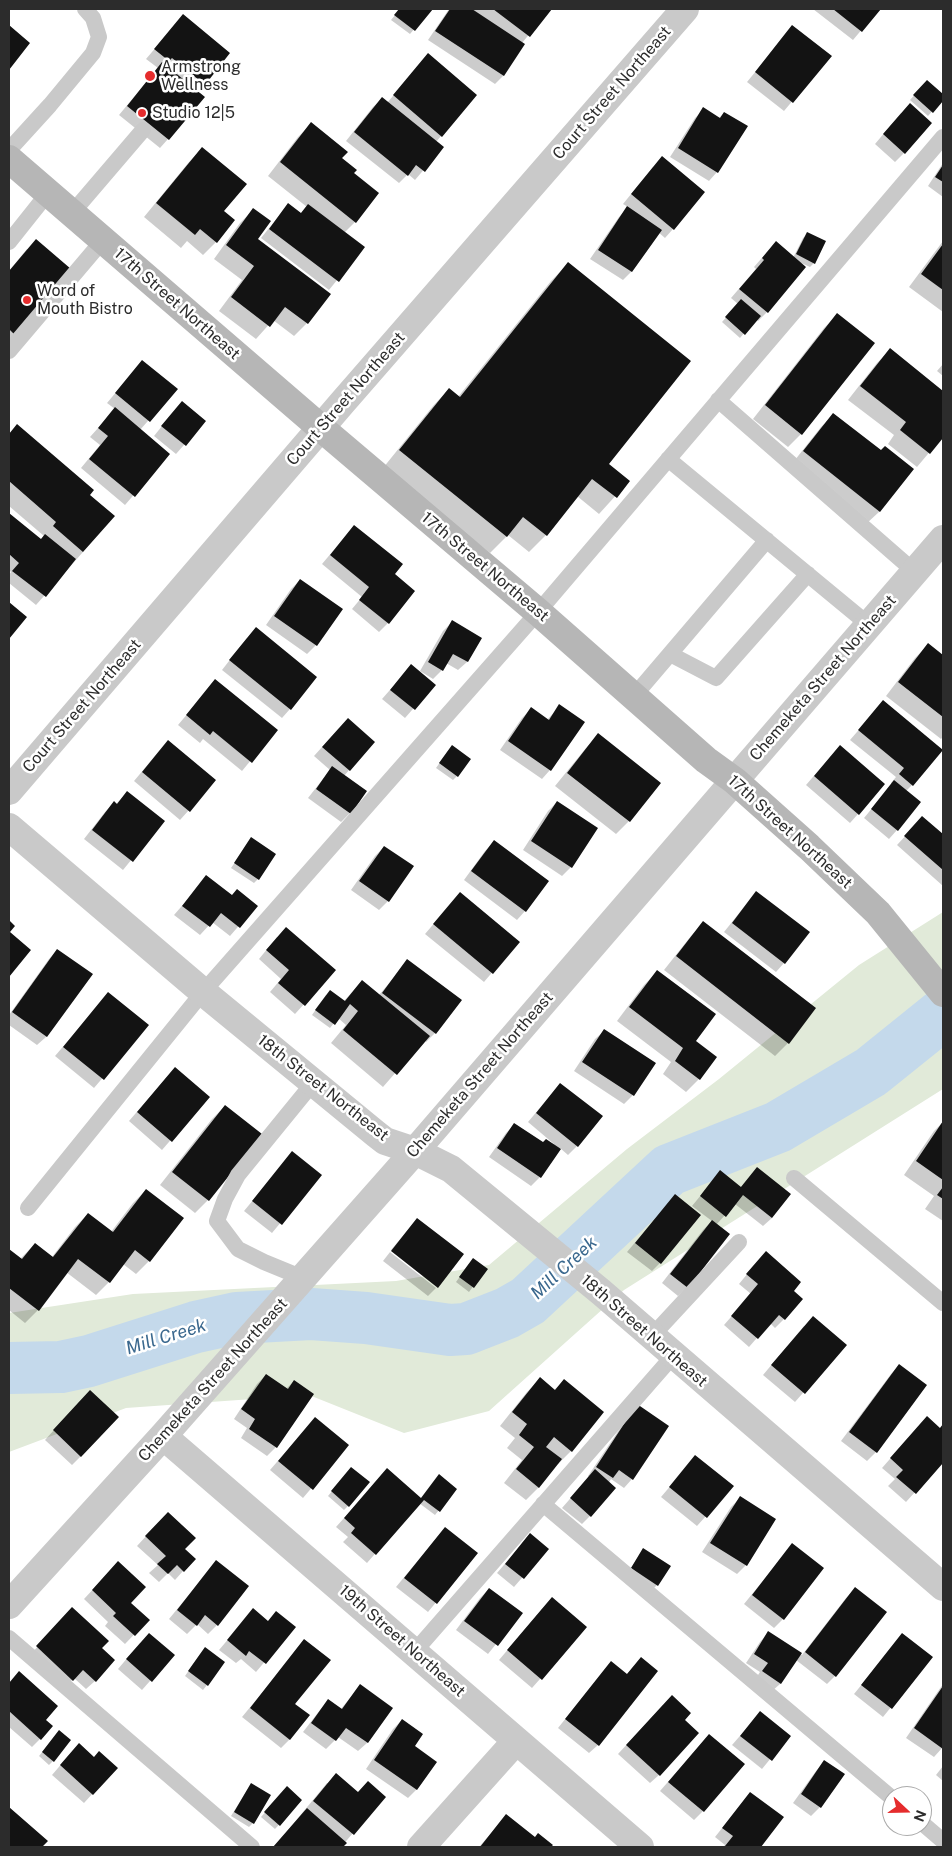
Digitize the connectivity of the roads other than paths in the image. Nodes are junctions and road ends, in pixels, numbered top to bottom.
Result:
1 (85, 9) edge
2 (685, 9) edge
3 (143, 130) dead end
4 (943, 136) edge
5 (9, 150) edge
6 (9, 159) edge
7 (48, 193) junction
8 (72, 213) junction
9 (104, 239) junction
10 (9, 242) edge
11 (9, 351) edge
12 (718, 400) junction
13 (321, 428) junction
14 (668, 459) junction
15 (767, 540) junction
16 (943, 541) edge
17 (915, 572) junction
18 (808, 574) junction
19 (538, 612) junction
20 (869, 625) junction
21 (670, 654) junction
22 (634, 696) junction
23 (734, 781) junction
24 (9, 791) edge
25 (9, 827) edge
26 (203, 992) junction
27 (943, 993) edge
28 (313, 1083) junction
29 (415, 1151) junction
30 (794, 1178) dead end
31 (28, 1208) dead end
32 (739, 1242) dead end
33 (300, 1282) junction
34 (943, 1303) edge
35 (651, 1337) junction
36 (673, 1356) junction
37 (164, 1436) junction
38 (544, 1504) junction
39 (943, 1587) edge
40 (9, 1605) edge
41 (9, 1638) edge
42 (415, 1652) junction
43 (516, 1741) junction
44 (882, 1790) edge
45 (932, 1832) edge
46 (943, 1841) edge
47 (252, 1847) edge
48 (421, 1847) edge
49 (640, 1847) edge

1 - 5 lane
2 - 13 street, Court Street Northeast
3 - 8 lane
4 - 12 lane
6 - 7 main road, 17th Street Northeast
7 - 8 main road, 17th Street Northeast
7 - 10 lane
8 - 9 main road, 17th Street Northeast
9 - 11 lane
9 - 13 main road, 17th Street Northeast
12 - 14 lane
12 - 17 lane
13 - 19 main road, 17th Street Northeast
13 - 24 street, Court Street Northeast
14 - 15 lane
14 - 19 lane
15 - 18 lane
15 - 21 lane
16 - 17 street, Chemeketa Street Northeast
17 - 20 street, Chemeketa Street Northeast
18 - 20 lane
18 - 21 lane
19 - 22 main road, 17th Street Northeast
19 - 26 lane
20 - 23 street, Chemeketa Street Northeast
21 - 22 lane
22 - 23 main road, 17th Street Northeast
23 - 27 main road, 17th Street Northeast
23 - 29 street, Chemeketa Street Northeast
25 - 26 street, 18th Street Northeast
26 - 28 street, 18th Street Northeast
26 - 31 lane
28 - 29 street, 18th Street Northeast
28 - 33 lane
29 - 33 street, Chemeketa Street Northeast
29 - 35 street, 18th Street Northeast
30 - 34 lane
32 - 35 lane
33 - 37 street, Chemeketa Street Northeast
35 - 36 street, 18th Street Northeast
36 - 38 lane
36 - 39 street, 18th Street Northeast
37 - 40 street, Chemeketa Street Northeast
37 - 42 street, 19th Street Northeast
38 - 42 lane
38 - 44 lane
41 - 47 lane
42 - 43 street, 19th Street Northeast
43 - 48 street
43 - 49 street, 19th Street Northeast
45 - 46 lane

